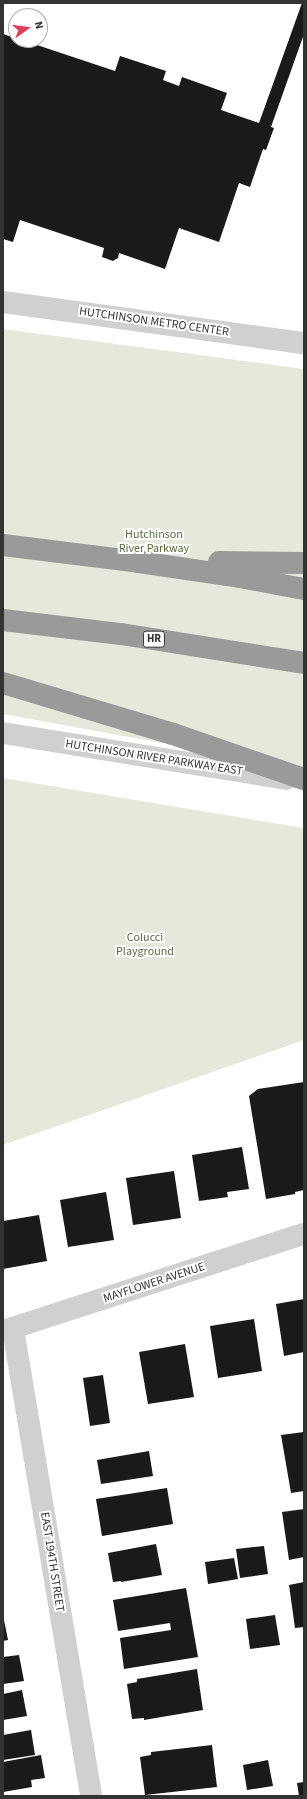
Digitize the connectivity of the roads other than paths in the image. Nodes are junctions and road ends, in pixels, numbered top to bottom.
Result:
1 (3, 302) edge
2 (304, 342) edge
3 (3, 545) edge
4 (139, 562) junction
5 (304, 563) edge
6 (304, 589) edge
7 (3, 620) edge
8 (304, 663) edge
9 (3, 683) edge
10 (3, 733) edge
11 (304, 781) edge
12 (304, 1234) edge
13 (8, 1330) edge
14 (90, 1796) edge

1 - 2 street, HUTCHINSON METRO CENTER
3 - 4 highway
4 - 5 highway
4 - 6 highway
7 - 8 highway, HR
9 - 11 highway
10 - 11 street, HUTCHINSON RIVER PARKWAY EAST
12 - 13 street, MAYFLOWER AVENUE
13 - 14 street, EAST 194TH STREET

